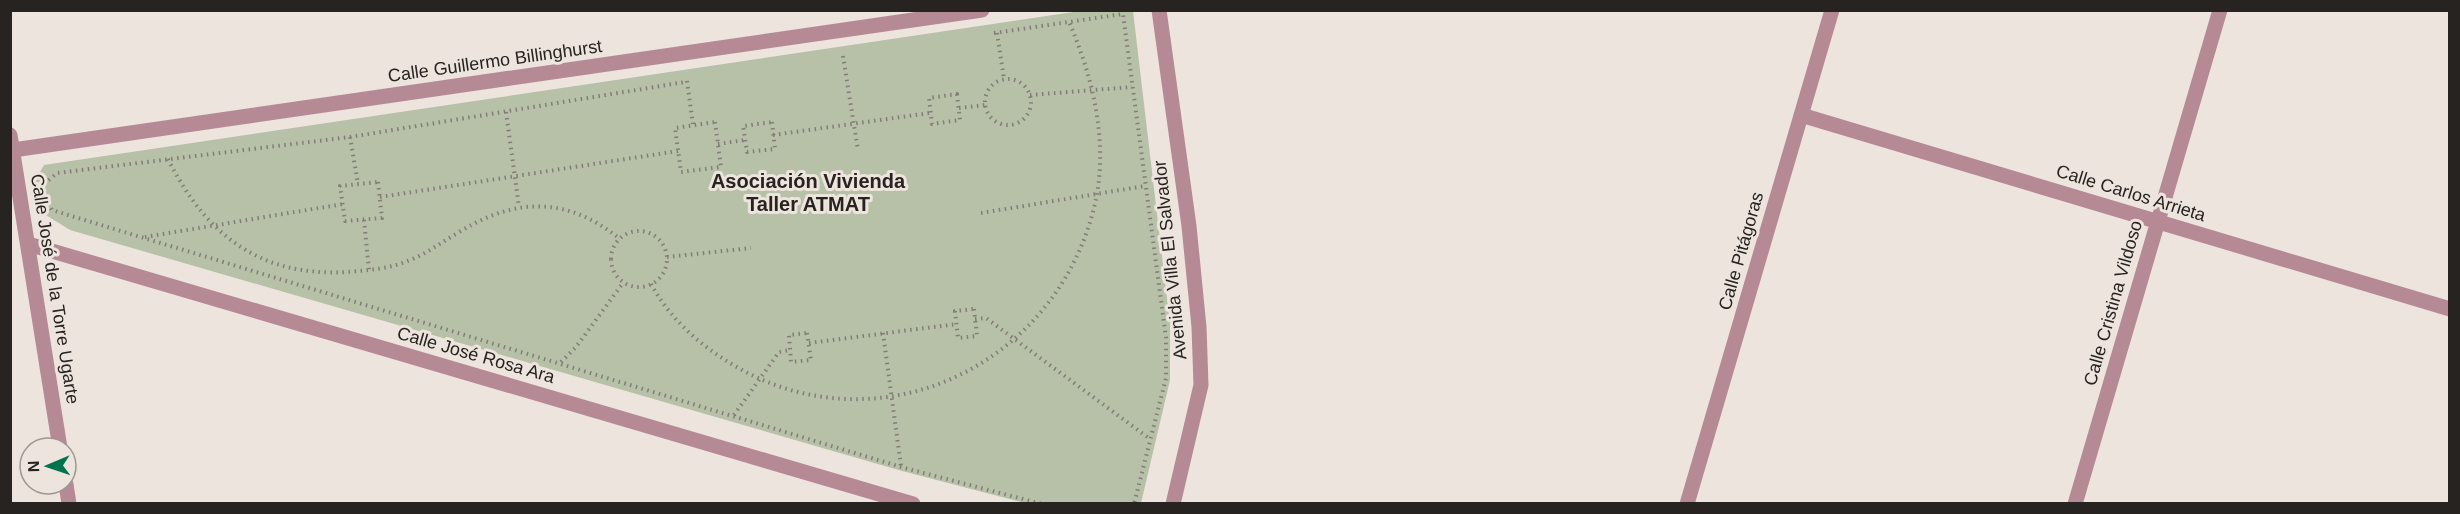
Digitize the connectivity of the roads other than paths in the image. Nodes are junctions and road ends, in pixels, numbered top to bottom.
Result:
1 (982, 10) edge
2 (1159, 10) edge
3 (1832, 10) edge
4 (2220, 10) edge
5 (1802, 115) junction
6 (12, 143) edge
7 (2158, 222) junction
8 (28, 244) junction
9 (2450, 309) edge
10 (58, 436) edge
11 (913, 504) edge
12 (1173, 504) edge
13 (1687, 504) edge
14 (2074, 504) edge

1 - 6 street, Calle Guillermo Billinghurst
2 - 12 street, Avenida Villa El Salvador
3 - 5 street, Calle Pitágoras
4 - 7 street, Calle Cristina Vildoso
5 - 7 street, Calle Carlos Arrieta
5 - 13 street, Calle Pitágoras
6 - 8 street, Calle José de la Torre Ugarte
7 - 9 street, Calle Carlos Arrieta
7 - 14 street, Calle Cristina Vildoso
8 - 10 street, Calle José de la Torre Ugarte
8 - 11 street, Calle José Rosa Ara

